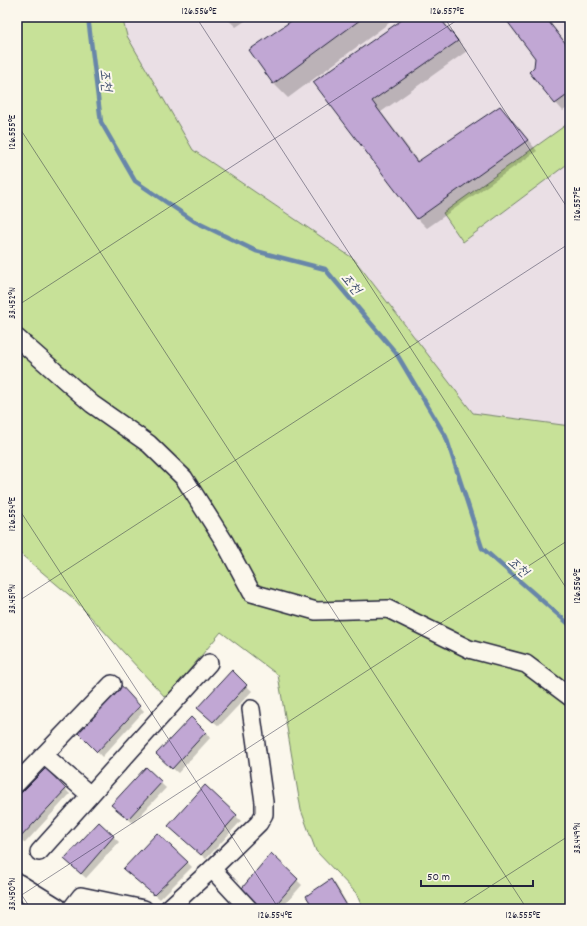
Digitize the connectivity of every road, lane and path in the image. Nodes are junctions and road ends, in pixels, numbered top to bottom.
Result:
1 (17, 338) edge
2 (209, 663) dead end
3 (112, 684) dead end
4 (570, 697) edge
5 (251, 709) dead end
6 (44, 755) junction
7 (17, 783) edge
8 (90, 795) junction
9 (39, 852) dead end
10 (212, 869) junction
11 (17, 886) edge
12 (56, 909) edge
13 (71, 909) edge
14 (144, 909) edge
15 (168, 909) edge
16 (249, 909) edge

1 - 4 street
2 - 8 street
3 - 6 street
5 - 10 street
6 - 7 street
6 - 8 street
8 - 9 street
10 - 15 street
10 - 16 street
11 - 12 main road
13 - 14 street

